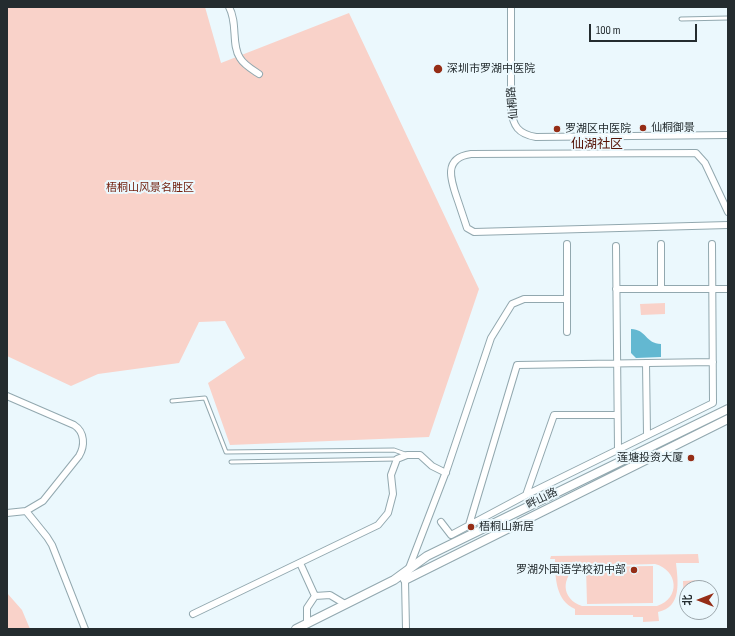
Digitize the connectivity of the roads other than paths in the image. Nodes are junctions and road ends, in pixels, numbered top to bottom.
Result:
1 (229, 7) edge
2 (511, 7) edge
3 (728, 18) edge
4 (681, 19) dead end
5 (259, 74) dead end
6 (728, 135) edge
7 (728, 212) edge
8 (728, 225) edge
9 (567, 244) dead end
10 (661, 244) dead end
11 (712, 244) dead end
12 (616, 246) dead end
13 (616, 289) junction
14 (661, 289) junction
15 (712, 289) junction
16 (728, 289) edge
17 (566, 299) junction
18 (567, 332) dead end
19 (712, 362) junction
20 (616, 363) junction
21 (646, 363) junction
22 (7, 396) edge
23 (172, 401) dead end
24 (728, 409) edge
25 (617, 415) junction
26 (728, 419) edge
27 (647, 435) junction
28 (618, 450) junction
29 (407, 455) junction
30 (397, 459) junction
31 (231, 462) dead end
32 (446, 473) junction
33 (526, 495) junction
34 (26, 511) junction
35 (7, 513) edge
36 (441, 522) dead end
37 (469, 525) junction
38 (300, 563) junction
39 (409, 568) junction
40 (405, 580) joint
41 (315, 596) junction
42 (346, 604) junction
43 (193, 614) dead end
44 (307, 624) junction
45 (85, 629) edge
46 (296, 629) edge
47 (406, 629) edge

1 - 5 street
2 - 6 street, 仙桐路
3 - 4 lane
7 - 8 street
9 - 17 street
10 - 14 street
11 - 15 street
12 - 13 street
13 - 14 street
13 - 20 street
14 - 15 street
15 - 16 street
15 - 19 street
17 - 18 street
17 - 32 street
19 - 21 street
19 - 27 street
20 - 21 street
20 - 25 street
20 - 37 street
21 - 27 street
22 - 34 street
23 - 29 lane
24 - 39 street, 畔山路
25 - 28 street
25 - 33 street
26 - 40 street, 畔山路
27 - 28 street
28 - 33 street
29 - 30 street
29 - 32 street
30 - 31 lane
30 - 38 street
32 - 39 street
33 - 37 street
34 - 35 street
34 - 45 street
36 - 37 street
38 - 41 street
38 - 43 street
39 - 42 street, 畔山路
40 - 47 street
41 - 42 street
41 - 44 street
42 - 44 street, 畔山路
44 - 46 street, 畔山路

